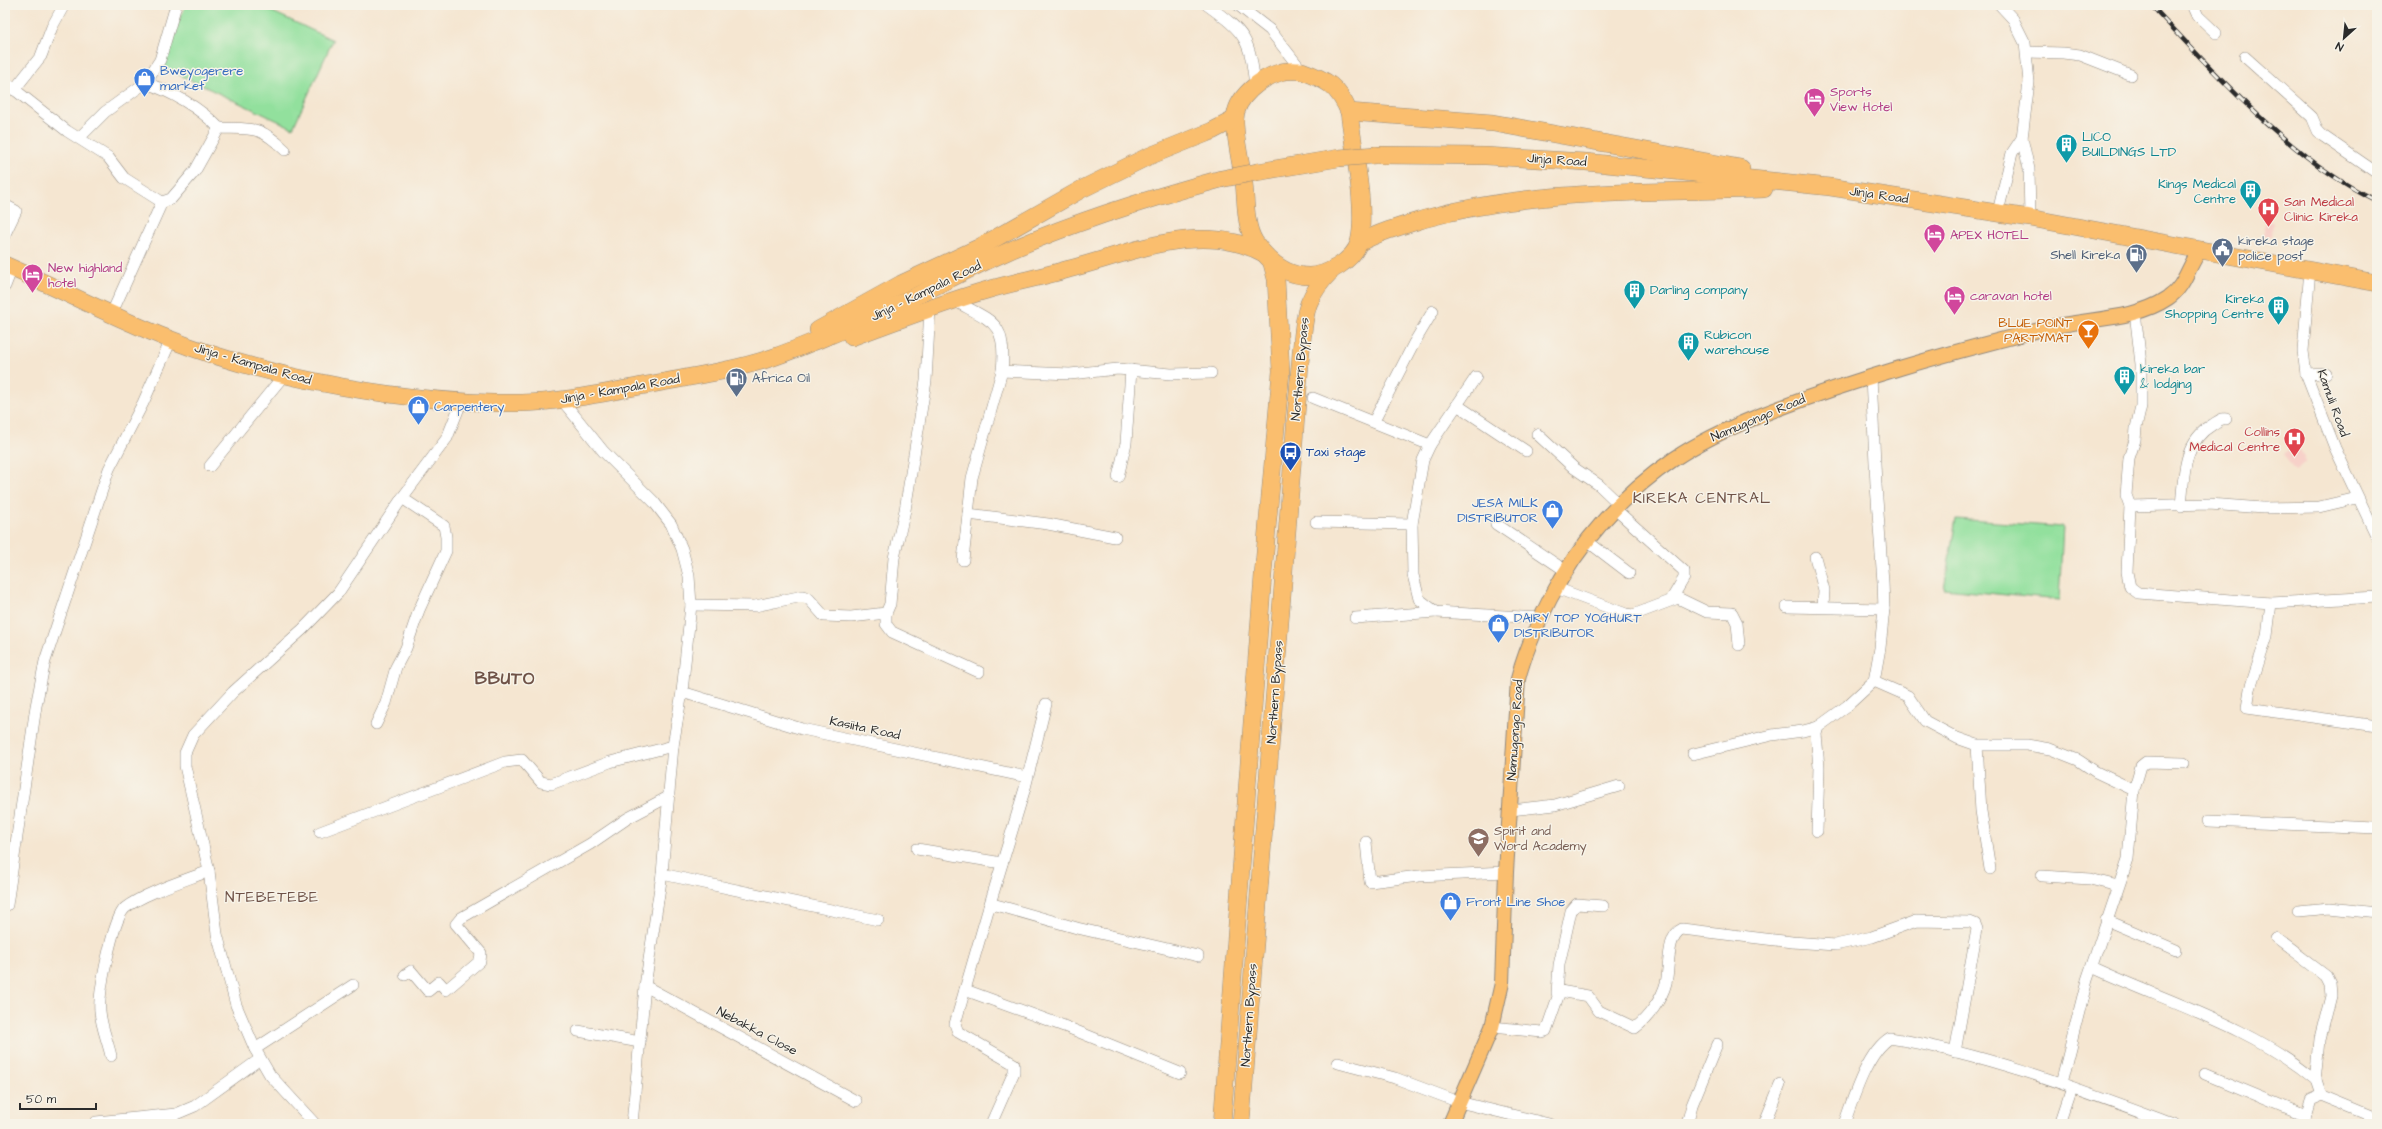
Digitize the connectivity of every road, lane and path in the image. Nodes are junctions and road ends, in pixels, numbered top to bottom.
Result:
1 (64, 5) edge
2 (176, 5) edge
3 (1207, 5) edge
4 (1238, 5) edge
5 (2000, 5) edge
6 (2194, 5) edge
7 (2216, 33) dead end
8 (2027, 52) junction
9 (2245, 57) dead end
10 (1302, 71) junction
11 (2131, 75) dead end
12 (5, 82) edge
13 (145, 83) junction
14 (1255, 86) junction
15 (14, 90) junction
16 (1349, 112) junction
17 (1235, 119) junction
18 (219, 128) junction
19 (79, 138) junction
20 (2022, 138) junction
21 (285, 150) dead end
22 (1257, 172) joint
23 (2377, 173) edge
24 (1830, 187) junction
25 (162, 202) junction
26 (5, 205) edge
27 (1998, 212) junction
28 (2030, 218) junction
29 (5, 234) edge
30 (1359, 243) junction
31 (2201, 249) junction
32 (1268, 259) junction
33 (9, 266) edge
34 (1333, 269) junction
35 (2310, 270) junction
36 (2377, 283) edge
37 (5, 286) edge
38 (955, 301) junction
39 (930, 308) junction
40 (1433, 311) dead end
41 (2135, 312) junction
42 (110, 315) junction
43 (171, 340) junction
44 (771, 358) junction
45 (1131, 370) junction
46 (1002, 371) junction
47 (1211, 373) dead end
48 (2326, 373) dead end
49 (2306, 374) junction
50 (284, 375) junction
51 (1871, 376) junction
52 (1476, 377) dead end
53 (1313, 398) dead end
54 (462, 400) junction
55 (562, 400) junction
56 (1457, 405) junction
57 (2226, 419) dead end
58 (1374, 421) junction
59 (1537, 434) dead end
60 (1430, 445) junction
61 (1526, 451) dead end
62 (210, 466) dead end
63 (1118, 477) dead end
64 (402, 498) junction
65 (2357, 498) junction
66 (1617, 506) junction
67 (2130, 506) junction
68 (2181, 506) junction
69 (968, 514) junction
70 (1316, 522) dead end
71 (1412, 524) junction
72 (1496, 524) dead end
73 (1115, 537) dead end
74 (2377, 537) edge
75 (1587, 541) junction
76 (1815, 557) dead end
77 (963, 560) dead end
78 (1566, 570) junction
79 (1629, 573) dead end
80 (1556, 588) junction
81 (2377, 597) edge
82 (1671, 600) junction
83 (2271, 603) junction
84 (691, 605) junction
85 (1787, 607) dead end
86 (1823, 607) junction
87 (1884, 609) junction
88 (1436, 612) junction
89 (886, 613) junction
90 (1355, 618) dead end
91 (1541, 618) junction
92 (1739, 645) dead end
93 (979, 672) dead end
94 (1874, 681) junction
95 (682, 692) junction
96 (1046, 704) dead end
97 (376, 724) dead end
98 (2377, 726) edge
99 (1818, 727) junction
100 (1977, 745) junction
101 (673, 746) junction
102 (1693, 754) dead end
103 (2184, 764) dead end
104 (1027, 777) junction
105 (1619, 786) dead end
106 (2134, 790) junction
107 (668, 797) junction
108 (1511, 810) junction
109 (2208, 821) dead end
110 (2377, 828) edge
111 (1817, 831) dead end
112 (320, 832) dead end
113 (1366, 842) dead end
114 (917, 849) dead end
115 (1002, 863) junction
116 (1990, 869) dead end
117 (209, 871) junction
118 (1506, 872) junction
119 (662, 874) junction
120 (2042, 876) dead end
121 (2118, 886) junction
122 (7, 905) dead end
123 (1604, 906) dead end
124 (989, 907) junction
125 (2298, 911) dead end
126 (2377, 913) edge
127 (878, 920) dead end
128 (2106, 920) junction
129 (2276, 938) dead end
130 (2176, 950) dead end
131 (1198, 956) dead end
132 (2092, 967) junction
133 (405, 975) dead end
134 (353, 985) dead end
135 (645, 986) junction
136 (965, 990) junction
137 (1557, 993) junction
138 (1492, 1027) junction
139 (578, 1031) dead end
140 (640, 1042) junction
141 (1717, 1044) dead end
142 (255, 1049) junction
143 (1955, 1052) junction
144 (111, 1056) dead end
145 (260, 1059) junction
146 (1338, 1063) dead end
147 (1180, 1072) dead end
148 (2205, 1074) dead end
149 (2316, 1080) junction
150 (2061, 1083) junction
151 (1780, 1085) dead end
152 (2072, 1088) junction
153 (2321, 1095) junction
154 (856, 1101) dead end
155 (1459, 1102) junction
156 (2377, 1118) edge
157 (158, 1120) edge
158 (2303, 1120) edge
159 (2156, 1121) edge
160 (96, 1122) dead end
161 (315, 1124) edge
162 (632, 1124) edge
163 (991, 1124) edge
164 (1222, 1124) edge
165 (1241, 1124) edge
166 (1450, 1124) edge
167 (1549, 1124) edge
168 (1687, 1124) edge
169 (1764, 1124) edge
170 (1844, 1124) edge
171 (2061, 1124) edge
172 (2173, 1124) edge

1 - 15 street
2 - 13 street
3 - 14 street
4 - 10 street
5 - 8 street
6 - 7 street
8 - 11 street
8 - 20 street
9 - 23 street
10 - 14 highway
10 - 16 highway
12 - 15 street
13 - 18 street
13 - 19 street
14 - 17 highway
15 - 19 street
16 - 24 highway
16 - 30 highway
17 - 32 highway
17 - 44 highway
18 - 21 street
18 - 25 street
19 - 25 street
20 - 27 street
20 - 28 street
22 - 24 highway, Jinja Road, bridge
22 - 44 highway, Jinja - Kampala Road, bridge
24 - 27 highway, Jinja Road
24 - 30 highway
25 - 42 street
26 - 29 street
27 - 28 highway, Jinja Road
28 - 31 highway, Jinja Road
30 - 34 highway
31 - 35 highway, Jinja Road
31 - 41 main road, Namugongo Road
32 - 34 highway
32 - 38 highway
32 - 164 highway, Northern Bypass
33 - 37 street
33 - 42 highway, Jinja - Kampala Road
34 - 165 highway, Northern Bypass
35 - 36 highway, Jinja Road
35 - 49 street, Kamuli Road
38 - 39 highway
38 - 46 street
39 - 44 highway
39 - 89 street
40 - 58 street
41 - 51 main road, Namugongo Road
41 - 67 street
42 - 43 highway, Jinja - Kampala Road
43 - 50 highway, Jinja - Kampala Road
43 - 122 street
44 - 55 highway, Jinja - Kampala Road
45 - 46 street
45 - 47 street
45 - 63 street
46 - 69 street
48 - 49 street
49 - 65 street, Kamuli Road
50 - 54 highway, Jinja - Kampala Road
50 - 62 street
51 - 66 main road, Namugongo Road
51 - 87 street
52 - 56 street
53 - 58 street
54 - 55 highway, Jinja - Kampala Road
54 - 64 street
55 - 84 street
56 - 60 street
56 - 61 street
57 - 68 street
58 - 60 street
59 - 66 street
60 - 71 street
64 - 97 street
64 - 117 street
65 - 68 street
65 - 74 street, Kamuli Road
66 - 75 main road, Namugongo Road
66 - 82 street
67 - 68 street
67 - 83 street
69 - 73 street
69 - 77 street
70 - 71 street
71 - 88 street
72 - 78 street
75 - 78 main road, Namugongo Road
75 - 79 street
76 - 86 street
78 - 80 main road, Namugongo Road
80 - 82 street
80 - 91 main road, Namugongo Road
81 - 83 street
82 - 92 street
83 - 98 street
84 - 89 street
84 - 95 street
85 - 86 street
86 - 87 street
87 - 94 street
88 - 90 street
88 - 91 street
89 - 93 street
91 - 108 main road, Namugongo Road
94 - 99 street
94 - 100 street
95 - 101 street
95 - 104 street, Kasiita Road
96 - 104 street
99 - 102 street
99 - 111 street
100 - 106 street
100 - 116 street
101 - 107 street
101 - 112 street
103 - 106 street
104 - 115 street
105 - 108 street
106 - 121 street
107 - 119 street
107 - 133 street
108 - 118 main road, Namugongo Road
109 - 110 street
113 - 118 street
114 - 115 street
115 - 124 street
117 - 142 street
117 - 144 street
118 - 138 main road, Namugongo Road
119 - 127 street
119 - 135 street
120 - 121 street
121 - 128 street
123 - 137 street
124 - 131 street
124 - 136 street
125 - 126 street
128 - 130 street
128 - 132 street
129 - 149 street
132 - 149 street
132 - 150 street
134 - 142 street
135 - 140 street
135 - 154 street, Nebakka Close
136 - 147 street
136 - 163 street
137 - 138 street
137 - 143 street
138 - 155 main road, Namugongo Road
139 - 140 street
140 - 162 street
141 - 168 street
142 - 145 street
143 - 150 street
143 - 170 street
145 - 157 street
145 - 161 street
146 - 155 street
148 - 158 street
149 - 153 street
150 - 152 street
151 - 169 street
152 - 159 street
152 - 171 street
153 - 156 street
153 - 158 street
155 - 166 main road, Namugongo Road
155 - 167 street
157 - 160 street
159 - 172 street

